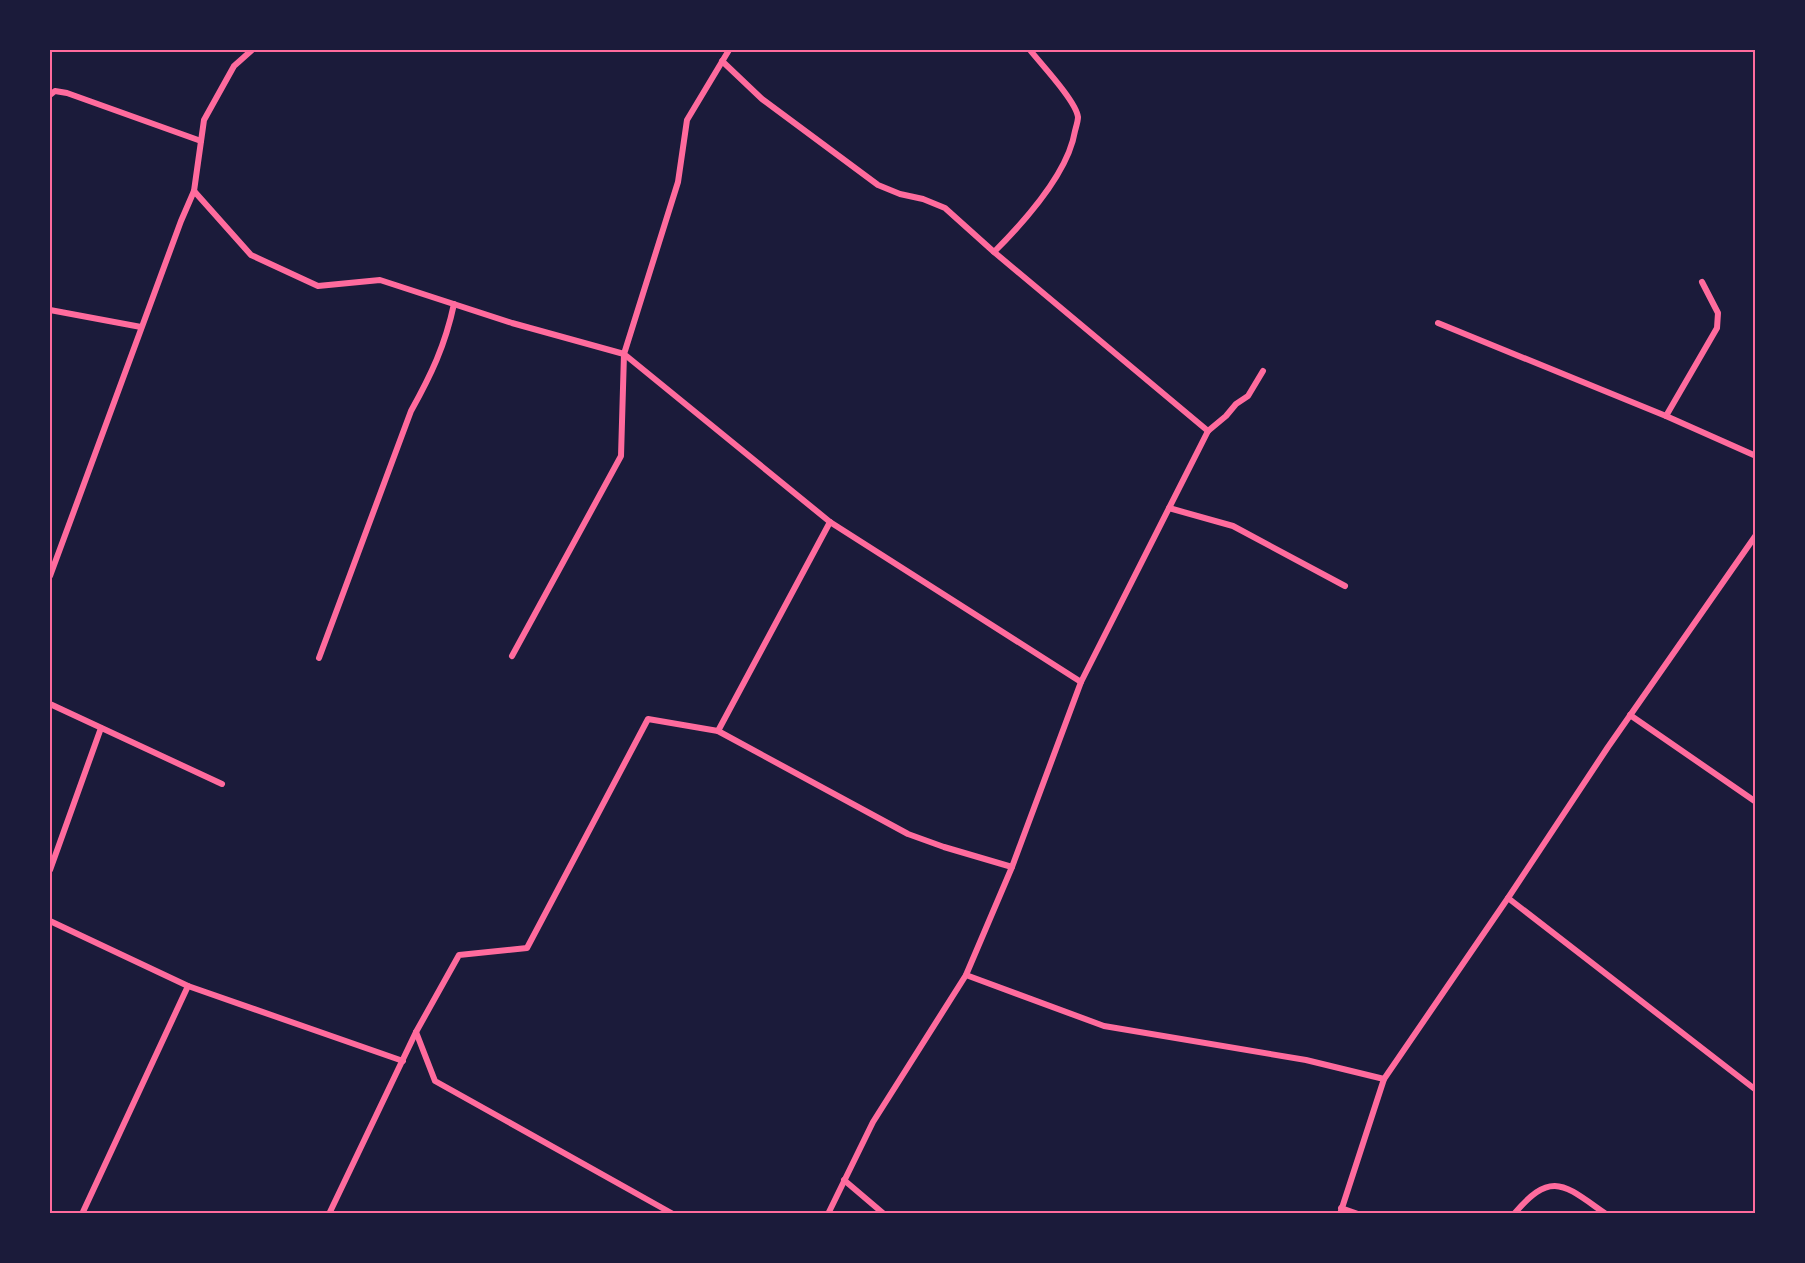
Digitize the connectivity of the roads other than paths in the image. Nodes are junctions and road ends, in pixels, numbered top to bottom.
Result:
1 (252, 50) edge
2 (729, 50) edge
3 (1030, 50) edge
4 (722, 61) junction
5 (50, 95) edge
6 (201, 141) junction
7 (194, 190) junction
8 (994, 252) junction
9 (1702, 282) dead end
10 (454, 304) junction
11 (50, 310) edge
12 (1438, 323) dead end
13 (141, 327) junction
14 (624, 354) junction
15 (1263, 371) dead end
16 (1666, 416) junction
17 (1208, 431) junction
18 (1755, 456) edge
19 (1169, 508) junction
20 (830, 522) junction
21 (1755, 535) edge
22 (50, 576) edge
23 (1345, 586) dead end
24 (512, 656) dead end
25 (319, 658) dead end
26 (1081, 682) junction
27 (50, 704) edge
28 (1630, 715) junction
29 (101, 728) junction
30 (718, 731) junction
31 (222, 784) dead end
32 (1755, 801) edge
33 (1012, 867) junction
34 (50, 870) edge
35 (1508, 898) junction
36 (50, 921) edge
37 (966, 975) junction
38 (188, 986) junction
39 (416, 1032) junction
40 (403, 1061) junction
41 (1384, 1079) junction
42 (1755, 1090) edge
43 (844, 1180) junction
44 (1341, 1211) edge
45 (82, 1214) edge
46 (329, 1214) edge
47 (673, 1214) edge
48 (828, 1214) edge
49 (884, 1214) edge
50 (1358, 1214) edge
51 (1514, 1214) edge
52 (1606, 1214) edge

1 - 6 street
2 - 4 street
3 - 8 street
4 - 8 street
4 - 14 street
5 - 6 street
6 - 7 street
7 - 10 street
7 - 13 street
8 - 17 street
9 - 16 street
10 - 14 street
10 - 25 street
11 - 13 street
12 - 16 street
13 - 22 street
14 - 20 street
14 - 24 street
15 - 17 street
16 - 18 street
17 - 19 street
19 - 23 street
19 - 26 street
20 - 26 street
20 - 30 street
21 - 28 street
26 - 33 street
27 - 29 street
28 - 32 street
28 - 35 street
29 - 31 street
29 - 34 street
30 - 33 street
30 - 39 street
33 - 37 street
35 - 41 street
35 - 42 street
36 - 38 street
37 - 41 street
37 - 43 street
38 - 40 street
38 - 45 street
39 - 40 street
39 - 47 street
40 - 46 street
41 - 44 street
43 - 48 street
43 - 49 street
44 - 50 street
51 - 52 street

